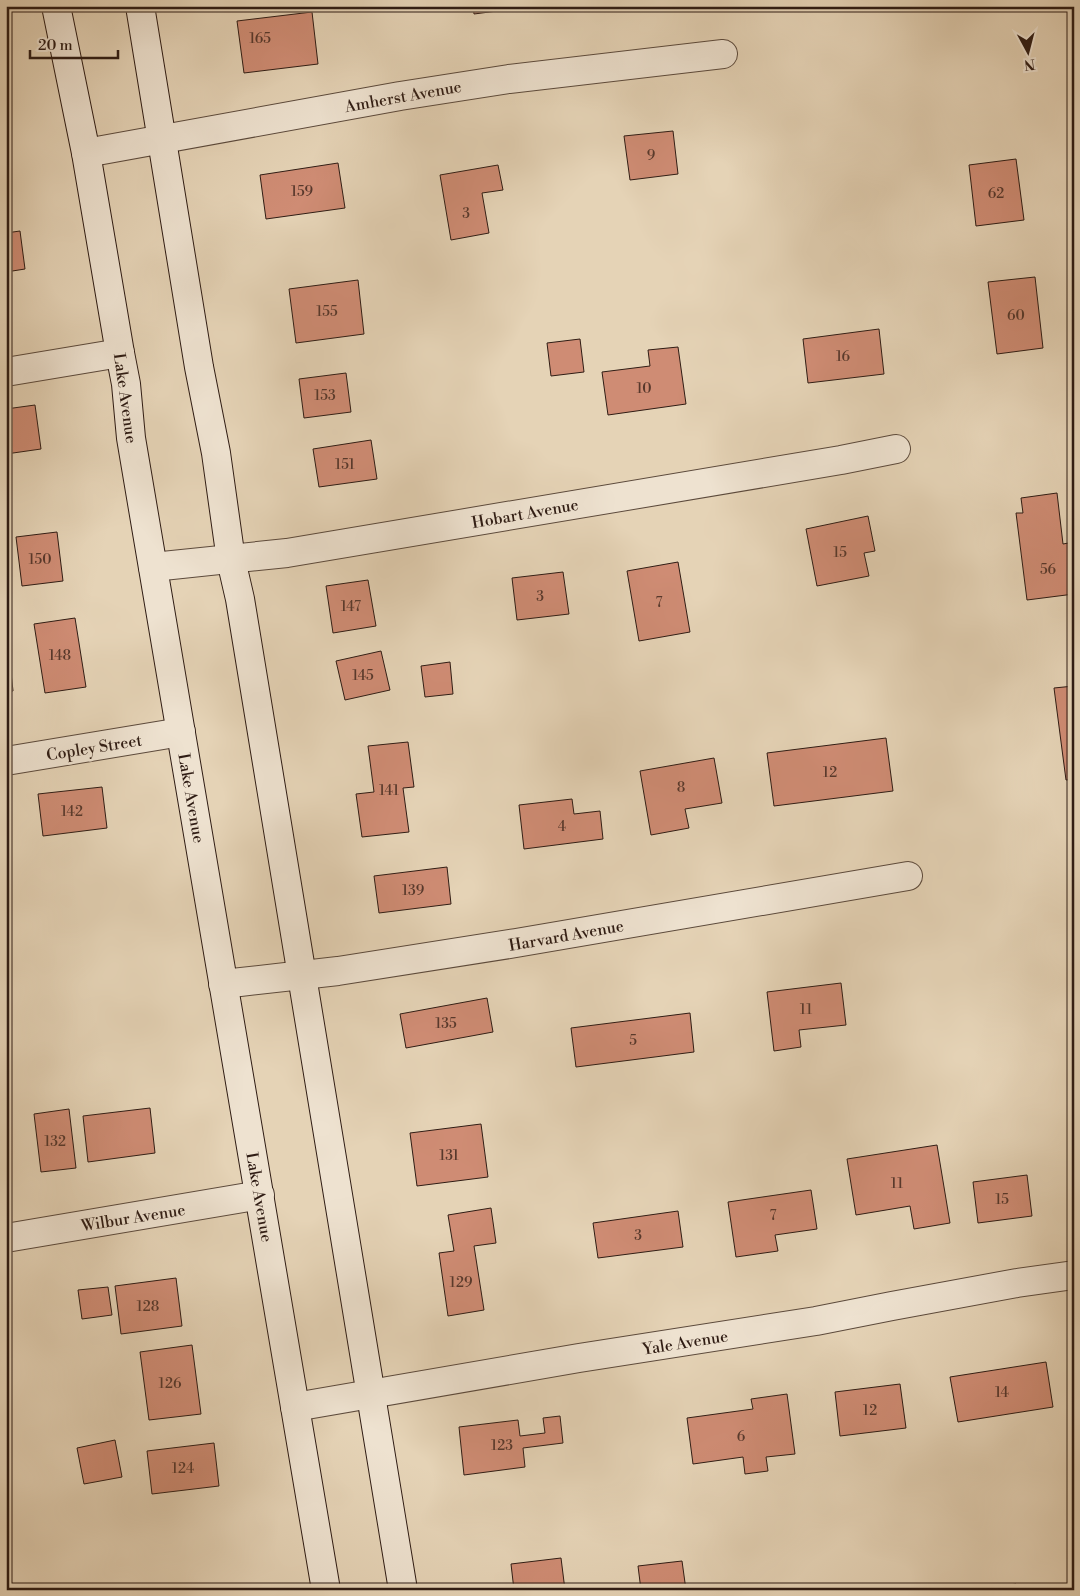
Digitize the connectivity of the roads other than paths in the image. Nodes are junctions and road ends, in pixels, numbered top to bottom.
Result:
1 (56, 6) edge
2 (140, 6) edge
3 (723, 54) dead end
4 (162, 140) junction
5 (86, 153) junction
6 (120, 353) junction
7 (6, 372) edge
8 (896, 449) dead end
9 (231, 560) junction
10 (153, 567) junction
11 (181, 732) junction
12 (6, 761) edge
13 (908, 876) dead end
14 (302, 974) junction
15 (223, 984) junction
16 (260, 1196) junction
17 (6, 1238) edge
18 (1074, 1275) edge
19 (370, 1394) junction
20 (295, 1407) junction
21 (326, 1590) edge
22 (403, 1590) edge

1 - 5 street, Lake Avenue
2 - 4 street
3 - 4 street, Amherst Avenue
4 - 5 street, Amherst Avenue
4 - 9 street
5 - 6 street, Lake Avenue
6 - 7 street
6 - 10 street, Lake Avenue
8 - 9 street, Hobart Avenue
9 - 10 street, Hobart Avenue
9 - 14 street
10 - 11 street, Lake Avenue
11 - 12 street, Copley Street
11 - 15 street, Lake Avenue
13 - 14 street, Harvard Avenue
14 - 15 street, Harvard Avenue
14 - 19 street
15 - 16 street, Lake Avenue
16 - 17 street, Wilbur Avenue
16 - 20 street, Lake Avenue
18 - 19 street, Yale Avenue
19 - 20 street, Yale Avenue
19 - 22 street
20 - 21 street, Lake Avenue

